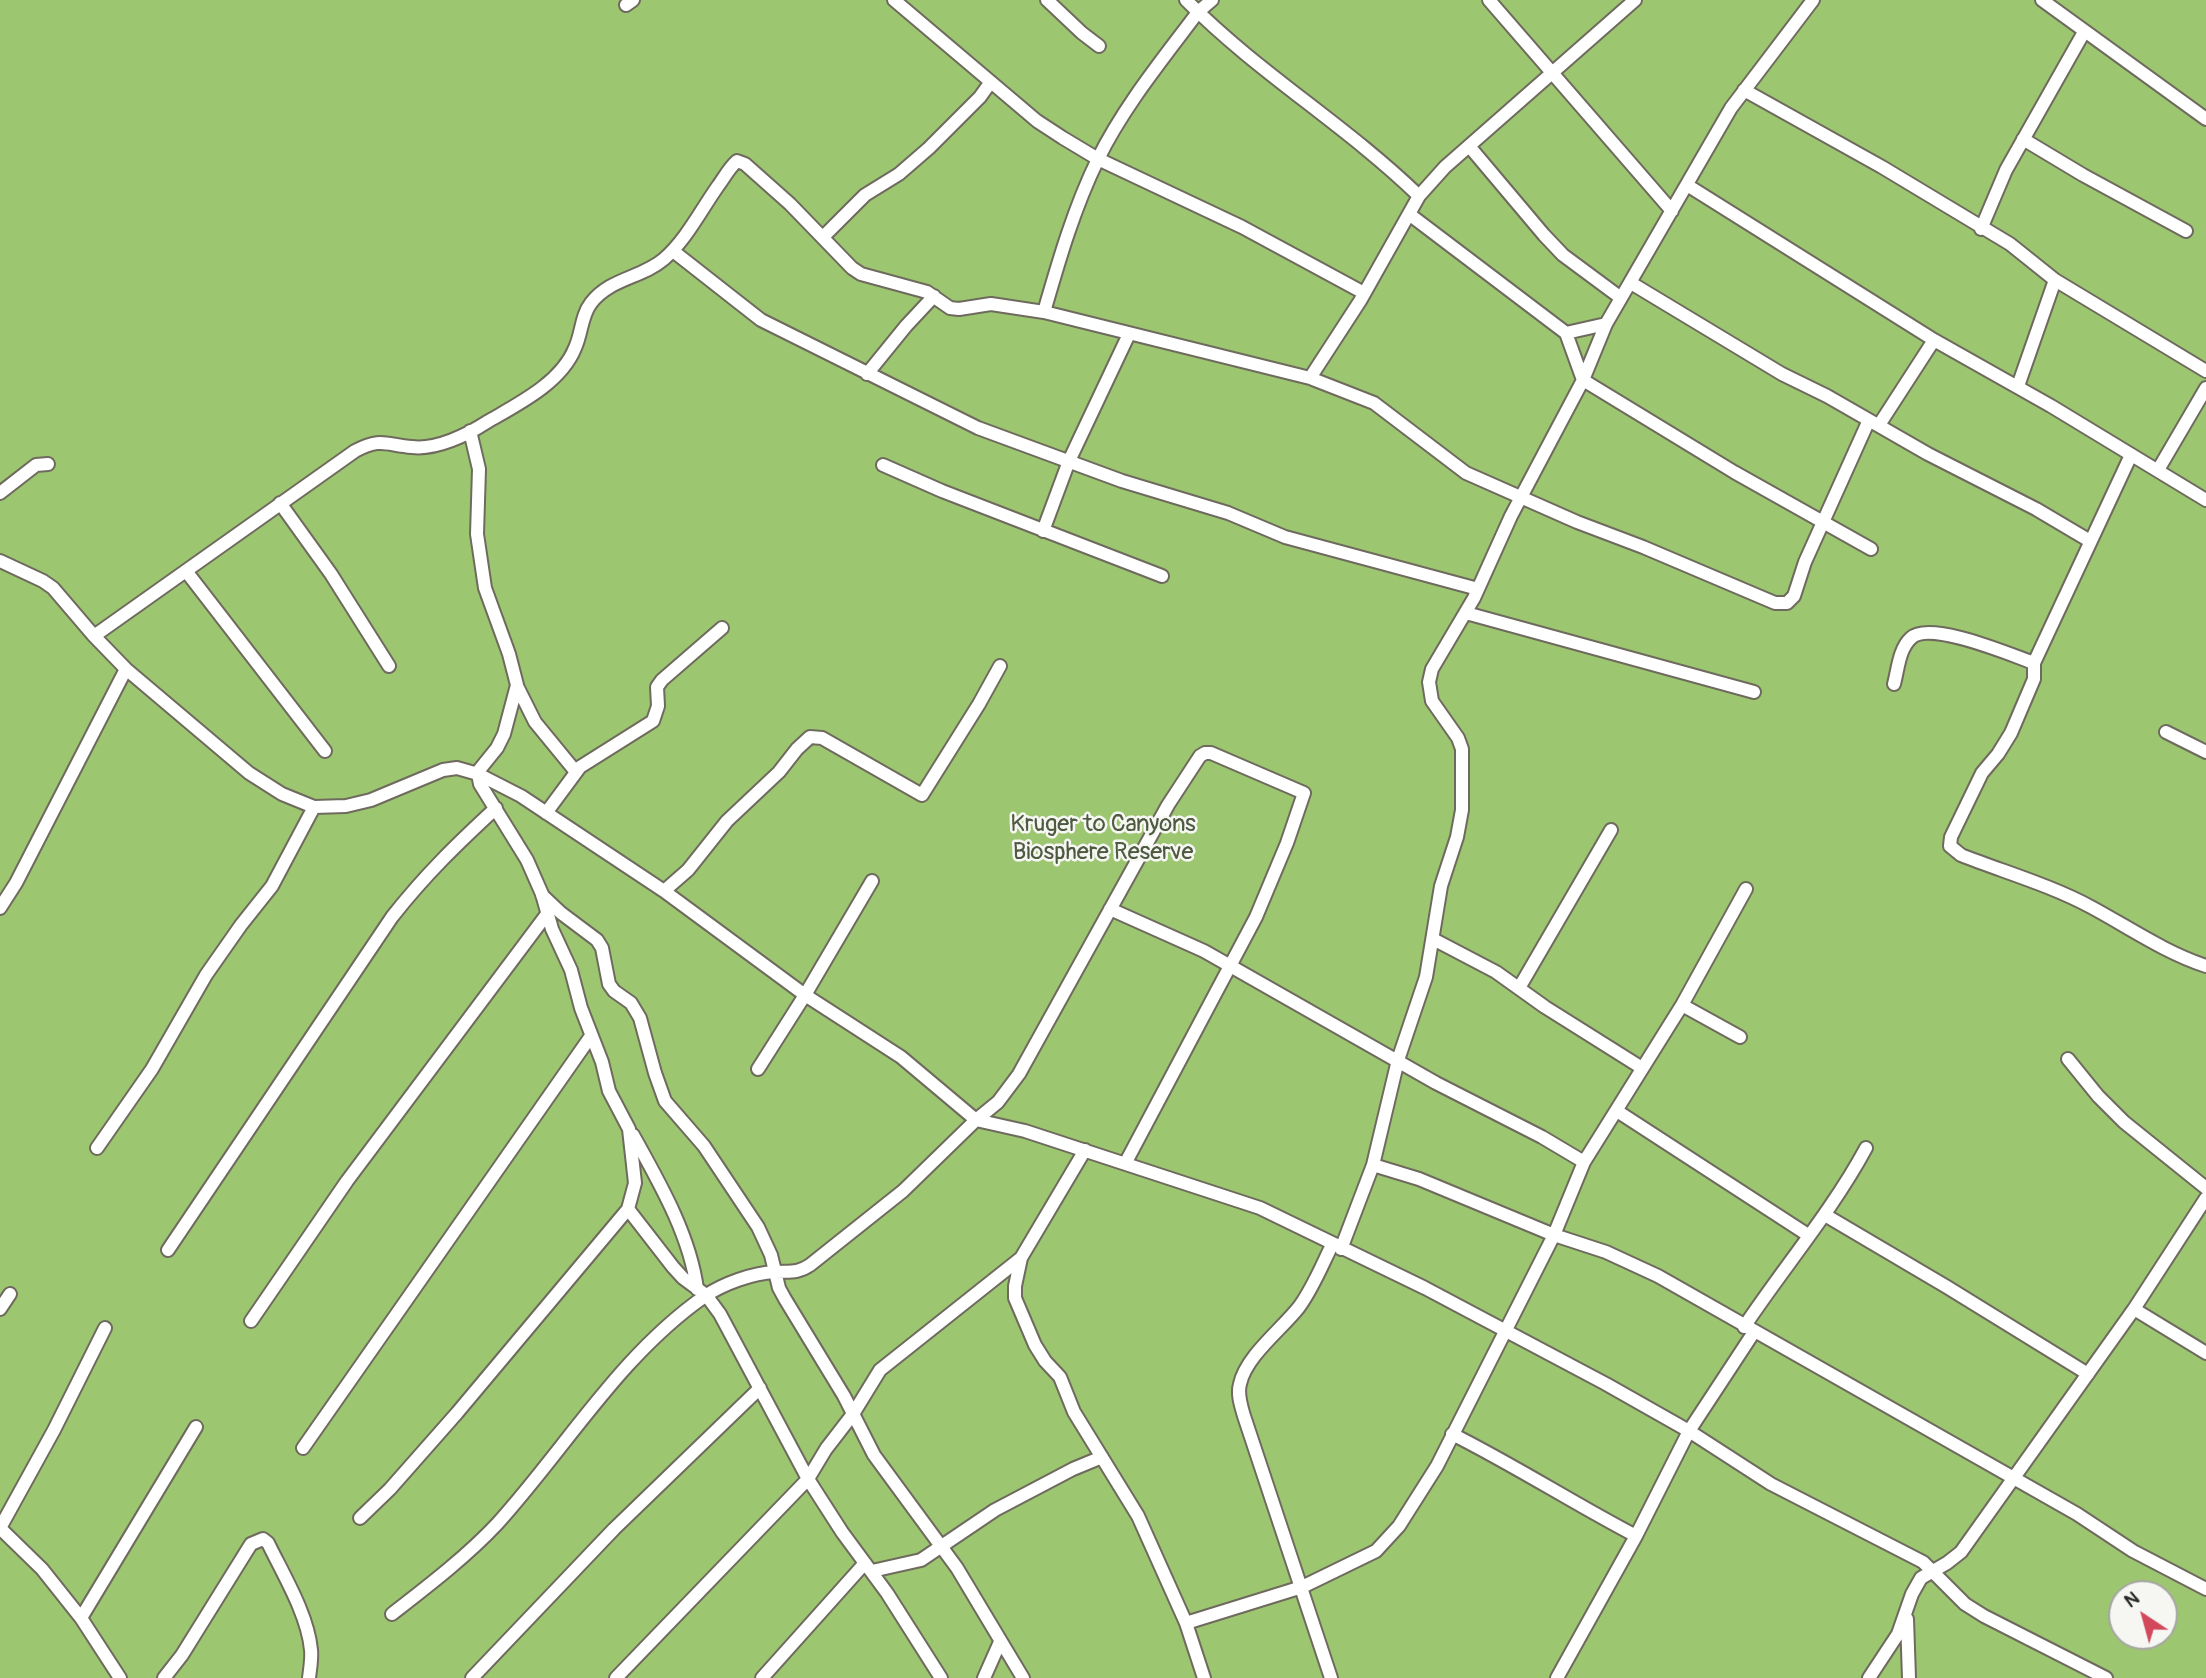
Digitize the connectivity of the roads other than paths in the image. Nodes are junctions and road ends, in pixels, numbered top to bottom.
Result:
1 (894, 0) edge
2 (1047, 0) edge
3 (1186, 0) edge
4 (1212, 0) edge
5 (1489, 0) edge
6 (1634, 0) edge
7 (1813, 0) edge
8 (2042, 0) edge
9 (1198, 12) junction
10 (2084, 32) junction
11 (1098, 46) dead end
12 (1552, 75) junction
13 (990, 83) junction
14 (1744, 90) junction
15 (2206, 119) edge
16 (2023, 139) junction
17 (1469, 146) junction
18 (1098, 159) junction
19 (1687, 185) junction
20 (1419, 196) junction
21 (1672, 211) junction
22 (1409, 214) junction
23 (1981, 229) junction
24 (2186, 231) dead end
25 (823, 237) junction
26 (673, 251) junction
27 (2055, 280) junction
28 (1631, 283) junction
29 (1364, 292) junction
30 (934, 296) junction
31 (1621, 298) junction
32 (1044, 312) junction
33 (1605, 324) junction
34 (1566, 333) junction
35 (1129, 334) junction
36 (1934, 340) junction
37 (2206, 371) edge
38 (867, 374) junction
39 (1310, 378) junction
40 (1583, 380) junction
41 (2018, 386) junction
42 (2206, 388) edge
43 (1874, 422) junction
44 (470, 431) junction
45 (2131, 455) junction
46 (1069, 461) junction
47 (48, 464) dead end
48 (883, 465) dead end
49 (2158, 470) junction
50 (0, 493) edge
51 (1521, 497) junction
52 (2206, 500) edge
53 (279, 503) junction
54 (1824, 523) junction
55 (1043, 531) junction
56 (2090, 541) junction
57 (1871, 549) dead end
58 (0, 561) edge
59 (186, 571) junction
60 (1162, 576) dead end
61 (1478, 589) junction
62 (1465, 613) junction
63 (722, 628) dead end
64 (94, 636) junction
65 (2034, 663) junction
66 (389, 666) dead end
67 (1000, 666) dead end
68 (126, 669) junction
69 (1894, 684) dead end
70 (517, 685) junction
71 (1754, 692) dead end
72 (2166, 732) dead end
73 (325, 751) dead end
74 (2206, 752) edge
75 (576, 772) junction
76 (478, 775) junction
77 (314, 807) junction
78 (496, 808) junction
79 (546, 813) junction
80 (1611, 830) dead end
81 (872, 881) dead end
82 (1746, 889) dead end
83 (664, 891) junction
84 (542, 894) junction
85 (0, 908) edge
86 (1110, 908) junction
87 (547, 914) junction
88 (1433, 939) junction
89 (1229, 965) junction
90 (2206, 966) edge
91 (1519, 988) junction
92 (805, 995) junction
93 (1682, 1005) junction
94 (591, 1036) junction
95 (1740, 1037) dead end
96 (2068, 1059) dead end
97 (1398, 1060) junction
98 (1642, 1068) junction
99 (758, 1069) dead end
100 (1617, 1111) junction
101 (976, 1120) junction
102 (629, 1129) junction
103 (97, 1148) dead end
104 (1866, 1148) dead end
105 (1085, 1150) junction
106 (1126, 1162) junction
107 (1584, 1162) junction
108 (1373, 1165) junction
109 (2206, 1188) edge
110 (2206, 1199) edge
111 (628, 1209) junction
112 (1825, 1215) junction
113 (1554, 1235) junction
114 (1808, 1235) junction
115 (1337, 1247) junction
116 (168, 1250) dead end
117 (1021, 1258) junction
118 (774, 1272) junction
119 (702, 1292) junction
120 (10, 1294) dead end
121 (0, 1309) edge
122 (2134, 1309) junction
123 (251, 1321) dead end
124 (105, 1328) dead end
125 (1505, 1330) junction
126 (1749, 1330) junction
127 (2206, 1353) edge
128 (2088, 1374) junction
129 (760, 1388) junction
130 (853, 1414) junction
131 (196, 1427) dead end
132 (1689, 1431) junction
133 (1452, 1434) junction
134 (303, 1448) dead end
135 (1102, 1457) junction
136 (2013, 1478) junction
137 (808, 1479) junction
138 (360, 1518) dead end
139 (0, 1528) edge
140 (1636, 1536) junction
141 (942, 1547) junction
142 (868, 1567) junction
143 (1933, 1570) junction
144 (1302, 1587) junction
145 (2206, 1589) edge
146 (392, 1614) dead end
147 (1906, 1615) junction
148 (81, 1618) junction
149 (1186, 1623) junction
150 (1000, 1642) junction
151 (120, 1678) edge
152 (164, 1678) edge
153 (309, 1678) edge
154 (472, 1678) edge
155 (616, 1678) edge
156 (762, 1678) edge
157 (941, 1678) edge
158 (984, 1678) edge
159 (1023, 1678) edge
160 (1204, 1678) edge
161 (1332, 1678) edge
162 (1557, 1678) edge
163 (1869, 1678) edge
164 (1909, 1678) edge
165 (2106, 1678) edge

1 - 13 street
2 - 11 street
3 - 9 street
4 - 9 street
5 - 12 street
6 - 12 street
7 - 14 street
8 - 10 street
9 - 18 street
9 - 20 street
10 - 15 street
10 - 16 street
12 - 17 street
12 - 21 street
13 - 18 street
13 - 25 street
14 - 19 street
14 - 23 street
16 - 23 street
16 - 24 street
17 - 20 street
17 - 31 street
18 - 29 street
18 - 32 street
19 - 21 street
19 - 36 street
20 - 22 street
21 - 28 street
22 - 29 street
22 - 34 street
23 - 27 street
25 - 26 street
25 - 30 street
26 - 38 street
26 - 44 street
27 - 37 street
27 - 41 street
28 - 31 street
28 - 43 street
29 - 39 street
30 - 32 street
30 - 38 street
31 - 33 street
32 - 35 street
33 - 34 street
33 - 40 street
34 - 40 street
35 - 39 street
35 - 46 street
36 - 41 street
36 - 43 street
38 - 46 street
39 - 51 street
40 - 51 street
40 - 54 street
41 - 45 street
42 - 49 street
43 - 54 street
43 - 56 street
44 - 53 street
44 - 70 street
45 - 49 street
45 - 56 street
46 - 55 street
46 - 61 street
47 - 50 street
48 - 55 street
49 - 52 street
51 - 54 street
51 - 61 street
53 - 59 street
53 - 66 street
54 - 57 street
55 - 60 street
56 - 65 street
58 - 64 street
59 - 64 street
59 - 73 street
61 - 62 street
62 - 71 street
62 - 88 street
63 - 75 street
64 - 68 street
65 - 69 street
65 - 90 street
67 - 83 street
68 - 77 street
68 - 85 street
70 - 75 street
70 - 76 street
72 - 74 street
75 - 79 street
76 - 77 street
76 - 78 street
76 - 79 street
77 - 103 street
78 - 84 street
78 - 116 street
79 - 83 street
80 - 91 street
81 - 92 street
82 - 93 street
83 - 92 street
84 - 87 street
84 - 118 street
86 - 89 street
86 - 89 street
86 - 101 street
87 - 94 street
87 - 123 street
88 - 91 street
88 - 97 street
89 - 97 street
89 - 106 street
91 - 98 street
92 - 99 street
92 - 101 street
93 - 95 street
93 - 98 street
94 - 102 street
94 - 134 street
96 - 109 street
97 - 107 street
97 - 108 street
98 - 100 street
100 - 107 street
100 - 114 street
101 - 105 street
101 - 118 street
102 - 111 street
102 - 119 street
104 - 112 street
105 - 106 street
105 - 117 street
106 - 115 street
107 - 113 street
108 - 113 street
108 - 115 street
110 - 122 street
111 - 119 street
111 - 138 street
112 - 114 street
112 - 128 street
113 - 125 street
113 - 126 street
114 - 126 street
115 - 125 street
115 - 144 street
117 - 130 street
117 - 135 street
118 - 119 street
118 - 130 street
119 - 129 street
119 - 146 street
120 - 121 street
122 - 127 street
122 - 128 street
124 - 139 street
125 - 132 street
125 - 133 street
126 - 132 street
126 - 136 street
128 - 136 street
129 - 137 street
129 - 154 street
130 - 137 street
130 - 141 street
131 - 148 street
132 - 140 street
132 - 143 street
133 - 140 street
133 - 144 street
135 - 141 street
135 - 149 street
136 - 143 street
136 - 145 street
137 - 142 street
137 - 155 street
139 - 148 street
140 - 162 street
141 - 142 street
141 - 150 street
142 - 156 street
142 - 157 street
143 - 147 street
143 - 165 street
144 - 149 street
144 - 161 street
147 - 163 street
147 - 164 street
148 - 151 street
149 - 160 street
150 - 158 street
150 - 159 street
152 - 153 street

